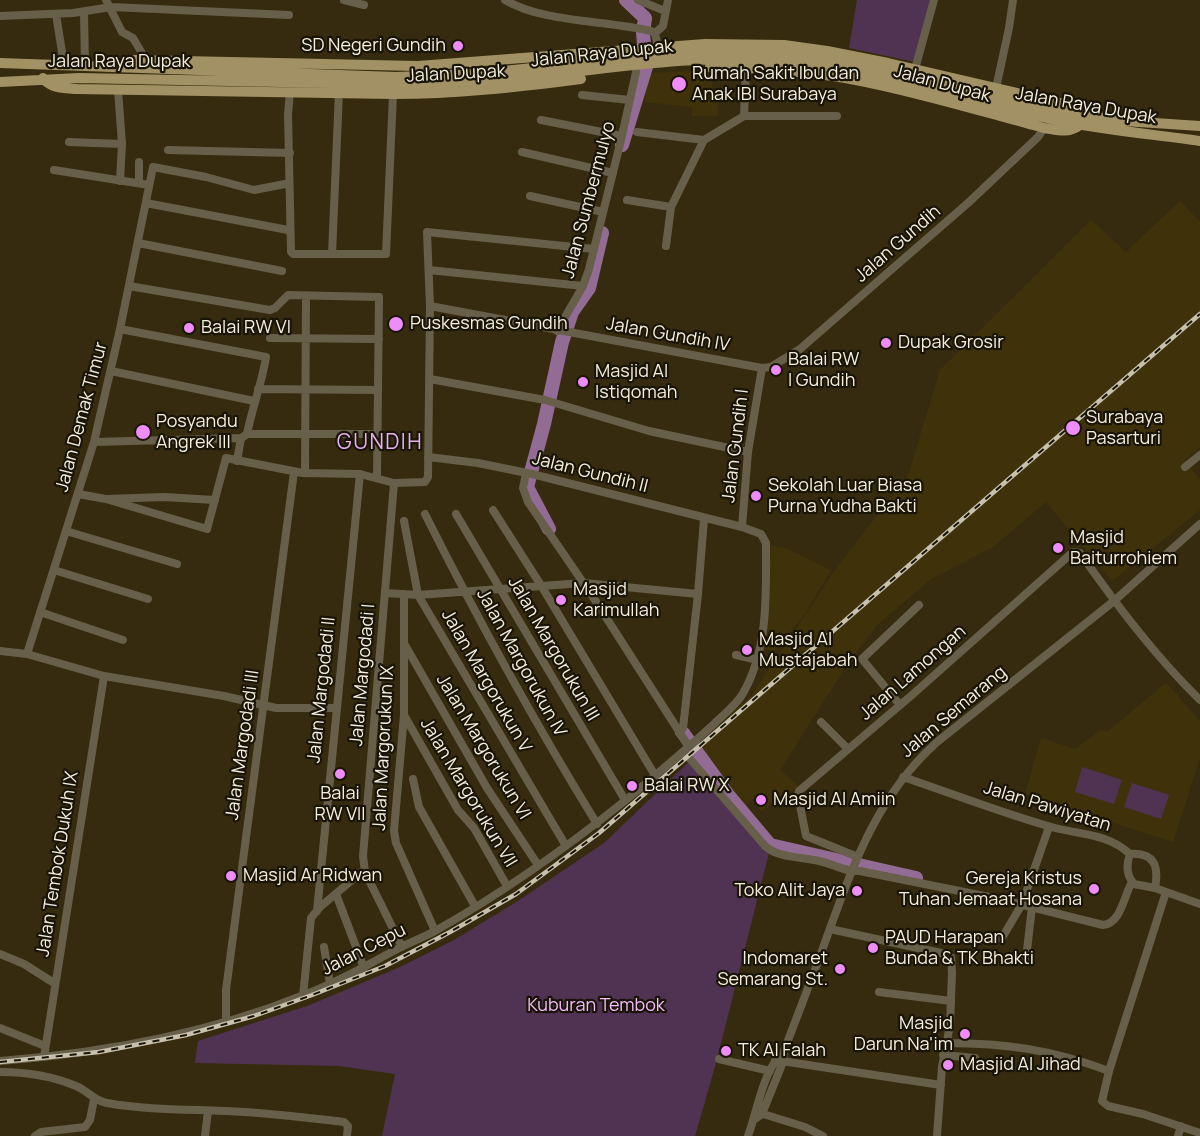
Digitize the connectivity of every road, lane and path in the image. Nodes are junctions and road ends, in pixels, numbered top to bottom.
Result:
1 (344, 0) edge
2 (505, 0) edge
3 (638, 0) edge
4 (668, 0) edge
5 (934, 0) edge
6 (1012, 0) edge
7 (108, 3) edge
8 (364, 5) dead end
9 (665, 11) junction
10 (84, 12) junction
11 (56, 14) junction
12 (289, 15) dead end
13 (0, 16) edge
14 (653, 32) junction
15 (727, 52) junction
16 (146, 60) junction
17 (645, 60) junction
18 (0, 63) edge
19 (64, 65) junction
20 (374, 65) junction
21 (85, 66) junction
22 (104, 66) junction
23 (746, 68) junction
24 (915, 69) junction
25 (839, 73) junction
26 (374, 76) junction
27 (43, 78) junction
28 (0, 82) edge
29 (996, 88) junction
30 (118, 90) junction
31 (290, 92) junction
32 (339, 92) junction
33 (393, 94) junction
34 (582, 95) dead end
35 (951, 99) junction
36 (630, 100) junction
37 (744, 116) junction
38 (837, 116) dead end
39 (1090, 117) junction
40 (541, 120) dead end
41 (1080, 125) junction
42 (1200, 126) edge
43 (1044, 128) junction
44 (637, 132) dead end
45 (622, 136) junction
46 (704, 140) junction
47 (1200, 141) edge
48 (69, 142) dead end
49 (122, 144) junction
50 (168, 150) dead end
51 (522, 152) dead end
52 (290, 153) junction
53 (139, 162) dead end
54 (54, 170) dead end
55 (613, 173) junction
56 (120, 182) junction
57 (139, 183) junction
58 (285, 184) dead end
59 (149, 185) junction
60 (530, 196) dead end
61 (627, 200) dead end
62 (146, 203) junction
63 (672, 207) junction
64 (603, 213) junction
65 (288, 231) dead end
66 (138, 243) junction
67 (666, 246) dead end
68 (594, 249) junction
69 (332, 254) junction
70 (282, 270) dead end
71 (429, 270) junction
72 (129, 286) junction
73 (584, 286) junction
74 (306, 296) junction
75 (430, 306) junction
76 (120, 329) junction
77 (562, 332) junction
78 (270, 338) dead end
79 (305, 338) junction
80 (378, 339) junction
81 (762, 368) junction
82 (111, 371) junction
83 (430, 379) junction
84 (258, 389) junction
85 (306, 389) junction
86 (378, 390) junction
87 (254, 401) junction
88 (307, 434) junction
89 (378, 434) junction
90 (244, 436) junction
91 (94, 442) junction
92 (748, 452) junction
93 (1200, 455) edge
94 (428, 457) junction
95 (237, 461) junction
96 (1185, 467) dead end
97 (294, 472) junction
98 (305, 473) junction
99 (528, 473) junction
100 (360, 474) junction
101 (377, 478) junction
102 (394, 483) junction
103 (78, 494) junction
104 (106, 500) junction
105 (215, 500) junction
106 (493, 510) dead end
107 (424, 514) dead end
108 (456, 514) dead end
109 (704, 519) junction
110 (404, 521) dead end
111 (1200, 524) edge
112 (742, 527) junction
113 (66, 531) junction
114 (177, 564) dead end
115 (54, 570) junction
116 (585, 583) junction
117 (542, 587) junction
118 (499, 588) junction
119 (464, 591) junction
120 (385, 593) junction
121 (404, 594) junction
122 (698, 594) junction
123 (418, 595) junction
124 (148, 599) dead end
125 (1114, 600) junction
126 (919, 605) dead end
127 (40, 612) junction
128 (123, 640) dead end
129 (404, 643) junction
130 (0, 651) edge
131 (27, 654) junction
132 (735, 655) dead end
133 (758, 660) junction
134 (104, 676) junction
135 (1200, 700) edge
136 (264, 705) junction
137 (900, 705) junction
138 (336, 708) junction
139 (404, 715) junction
140 (821, 722) dead end
141 (681, 732) junction
142 (689, 747) junction
143 (848, 749) junction
144 (656, 777) junction
145 (903, 777) junction
146 (413, 779) dead end
147 (626, 800) junction
148 (597, 824) junction
149 (1049, 827) junction
150 (566, 846) junction
151 (1130, 854) junction
152 (857, 859) junction
153 (538, 865) junction
154 (364, 870) junction
155 (852, 870) junction
156 (1132, 882) junction
157 (507, 886) junction
158 (1155, 888) junction
159 (1166, 892) junction
160 (336, 894) junction
161 (1022, 904) junction
162 (1200, 904) edge
163 (476, 906) junction
164 (1032, 907) junction
165 (317, 911) junction
166 (830, 929) junction
167 (435, 931) junction
168 (968, 939) dead end
169 (324, 947) dead end
170 (402, 947) junction
171 (0, 954) edge
172 (1026, 959) dead end
173 (364, 968) junction
174 (54, 983) junction
175 (330, 984) junction
176 (879, 992) dead end
177 (303, 996) junction
178 (951, 1001) junction
179 (226, 1022) junction
180 (0, 1028) edge
181 (946, 1042) junction
182 (45, 1046) junction
183 (944, 1055) junction
184 (44, 1057) junction
185 (975, 1058) dead end
186 (719, 1059) dead end
187 (0, 1060) edge
188 (779, 1061) junction
189 (770, 1071) junction
190 (1109, 1071) junction
191 (0, 1072) edge
192 (941, 1084) junction
193 (94, 1099) junction
194 (208, 1111) junction
195 (757, 1115) junction
196 (1181, 1126) junction
197 (1200, 1133) edge
198 (35, 1136) edge
199 (205, 1136) edge
200 (347, 1136) edge
201 (748, 1136) edge
202 (823, 1136) edge
203 (937, 1136) edge
204 (1178, 1136) edge

1 - 8 street
2 - 14 street
3 - 9 street
4 - 9 street
5 - 24 street
6 - 29 street
7 - 10 street
7 - 12 street
7 - 16 street
9 - 14 street
10 - 11 street
10 - 21 street
11 - 13 street
11 - 19 street
14 - 17 street
15 - 17 main road, Jalan Raya Dupak
15 - 17 main road, Jalan Dupak
15 - 24 main road, Jalan Dupak
15 - 25 main road, Jalan Raya Dupak
15 - 39 main road, Jalan Raya Dupak
16 - 20 main road, Jalan Dupak
16 - 22 main road, Jalan Dupak
17 - 20 main road, Jalan Dupak
17 - 23 main road, Jalan Dupak
17 - 26 main road, Jalan Raya Dupak
17 - 27 main road, Jalan Raya Dupak
17 - 33 main road, Jalan Dupak
17 - 36 street, Jalan Sumbermulyo
18 - 19 main road, Jalan Raya Dupak
19 - 21 main road, Jalan Raya Dupak
20 - 26 main road
21 - 22 main road, Jalan Raya Dupak
22 - 26 main road, Jalan Raya Dupak
23 - 25 main road, Jalan Dupak
23 - 37 street
24 - 29 main road, Jalan Dupak
25 - 35 main road, Jalan Raya Dupak
27 - 28 main road, Jalan Raya Dupak
27 - 30 main road, Jalan Dupak
29 - 39 main road, Jalan Dupak
30 - 31 main road, Jalan Dupak
30 - 49 street
31 - 32 main road, Jalan Dupak
31 - 52 street
32 - 33 main road, Jalan Dupak
32 - 69 street
33 - 69 street
34 - 36 street
35 - 41 main road, Jalan Raya Dupak
35 - 43 main road, Jalan Dupak
36 - 45 street, Jalan Sumbermulyo
37 - 38 street
37 - 46 street
39 - 42 main road, Jalan Raya Dupak
40 - 45 street
41 - 43 main road, Jalan Dupak
41 - 47 main road, Jalan Raya Dupak
43 - 81 street, Jalan Gundih
44 - 46 street
45 - 55 street, Jalan Sumbermulyo
46 - 63 street
48 - 49 street
49 - 56 street
50 - 52 street
51 - 55 street
52 - 69 street
53 - 57 street
54 - 56 street
55 - 64 street, Jalan Sumbermulyo
56 - 57 street
57 - 59 street
58 - 59 street
59 - 62 street, Jalan Demak Timur
60 - 64 street
61 - 63 street
62 - 65 street
62 - 66 street, Jalan Demak Timur
63 - 67 street
64 - 68 street, Jalan Sumbermulyo
66 - 70 street
66 - 72 street, Jalan Demak Timur
68 - 71 street
68 - 73 street, Jalan Sumbermulyo
71 - 73 street
71 - 75 street
72 - 74 street
72 - 76 street, Jalan Demak Timur
73 - 77 street, Jalan Sumbermulyo
74 - 79 street
74 - 80 street
75 - 77 street, Jalan Gundih IV
75 - 83 street
76 - 82 street, Jalan Demak Timur
76 - 84 street
77 - 81 street, Jalan Gundih IV
78 - 79 street
79 - 80 street
79 - 85 street
80 - 86 street
81 - 92 street, Jalan Gundih I
82 - 87 street
82 - 91 street, Jalan Demak Timur
83 - 92 street
83 - 94 street
84 - 85 street
84 - 87 street
85 - 86 street
85 - 88 street
86 - 89 street
87 - 90 street
88 - 89 street
88 - 90 street
88 - 98 street
89 - 101 street
90 - 91 street
90 - 95 street
91 - 103 street, Jalan Demak Timur
92 - 112 street, Jalan Gundih I
93 - 96 street
94 - 99 street, Jalan Gundih II
94 - 102 street
95 - 97 street
95 - 105 street
97 - 98 street
97 - 136 street, Jalan Margodadi III
98 - 100 street
99 - 109 street, Jalan Gundih II
99 - 116 street
100 - 101 street
100 - 138 street, Jalan Margodadi II
101 - 102 street
102 - 120 street, Jalan Margodadi I
103 - 104 street
103 - 113 street, Jalan Demak Timur
104 - 105 street
104 - 105 street
106 - 117 street
107 - 119 street, Jalan Margorukun IV
108 - 118 street, Jalan Margorukun III
109 - 112 street, Jalan Gundih II
109 - 122 street
110 - 123 street, Jalan Margorukun V
111 - 125 street, Jalan Semarang
112 - 133 street, Jalan Cepu
113 - 114 street
113 - 115 street, Jalan Demak Timur
115 - 124 street
115 - 127 street, Jalan Demak Timur
116 - 117 street
116 - 122 street
116 - 141 street
117 - 118 street
117 - 144 street
118 - 119 street
118 - 147 street, Jalan Margorukun III
119 - 123 street
119 - 148 street, Jalan Margorukun IV
120 - 121 street
120 - 154 street, Jalan Margodadi I
121 - 123 street
121 - 129 street, Jalan Margorukun IX
122 - 141 street
123 - 150 street, Jalan Margorukun V
125 - 135 street, Jalan Lamongan
125 - 137 street, Jalan Lamongan
125 - 145 street, Jalan Semarang
126 - 137 street
127 - 128 street
127 - 131 street, Jalan Demak Timur
129 - 139 street, Jalan Margorukun IX
129 - 153 street, Jalan Margorukun VI
130 - 131 street
131 - 134 street
132 - 133 street
133 - 142 street, Jalan Cepu
134 - 136 street
134 - 174 street, Jalan Tembok Dukuh IX
136 - 138 street
136 - 179 street, Jalan Margodadi III
137 - 143 street, Jalan Lamongan
138 - 165 street, Jalan Margodadi II
139 - 157 street, Jalan Margorukun VII
139 - 167 street, Jalan Margorukun IX
140 - 143 street
141 - 142 street
142 - 144 street, Jalan Cepu
142 - 155 street
143 - 152 street, Jalan Lamongan
144 - 147 street, Jalan Cepu
145 - 149 street, Jalan Pawiyatan
145 - 152 street, Jalan Semarang
146 - 163 street
147 - 148 street, Jalan Cepu
148 - 150 street, Jalan Cepu
149 - 151 street, Jalan Pawiyatan
149 - 161 street
150 - 153 street, Jalan Cepu
151 - 156 street
151 - 158 street, Jalan Pawiyatan
152 - 155 street, Jalan Semarang
153 - 157 street, Jalan Cepu
154 - 160 street
154 - 170 street
155 - 161 street
155 - 166 street, Jalan Semarang
156 - 158 street
156 - 164 street
157 - 163 street, Jalan Cepu
158 - 159 street
159 - 162 street
159 - 190 street
160 - 165 street
160 - 173 street
161 - 164 street
161 - 168 street
163 - 167 street, Jalan Cepu
164 - 172 street
165 - 177 street, Jalan Margodadi II
166 - 178 street
166 - 188 street, Jalan Semarang
167 - 170 street, Jalan Cepu
169 - 175 street
170 - 173 street, Jalan Cepu
171 - 174 street
173 - 175 street, Jalan Cepu
174 - 182 street, Jalan Tembok Dukuh IX
175 - 177 street, Jalan Cepu
176 - 178 street
177 - 179 street, Jalan Cepu
178 - 181 street
179 - 184 street, Jalan Cepu
180 - 182 street
181 - 183 street
181 - 190 street
182 - 184 street, Jalan Tembok Dukuh IX
183 - 185 street
183 - 192 street
184 - 187 street, Jalan Cepu
186 - 189 street
188 - 189 street, Jalan Semarang
188 - 192 street
188 - 195 street, Jalan Semarang
189 - 195 street, Jalan Semarang
190 - 196 street
191 - 193 street
192 - 203 street
193 - 194 street
193 - 198 street
194 - 199 street
194 - 200 street
195 - 201 street, Jalan Semarang
195 - 202 street
196 - 197 street
196 - 204 street

